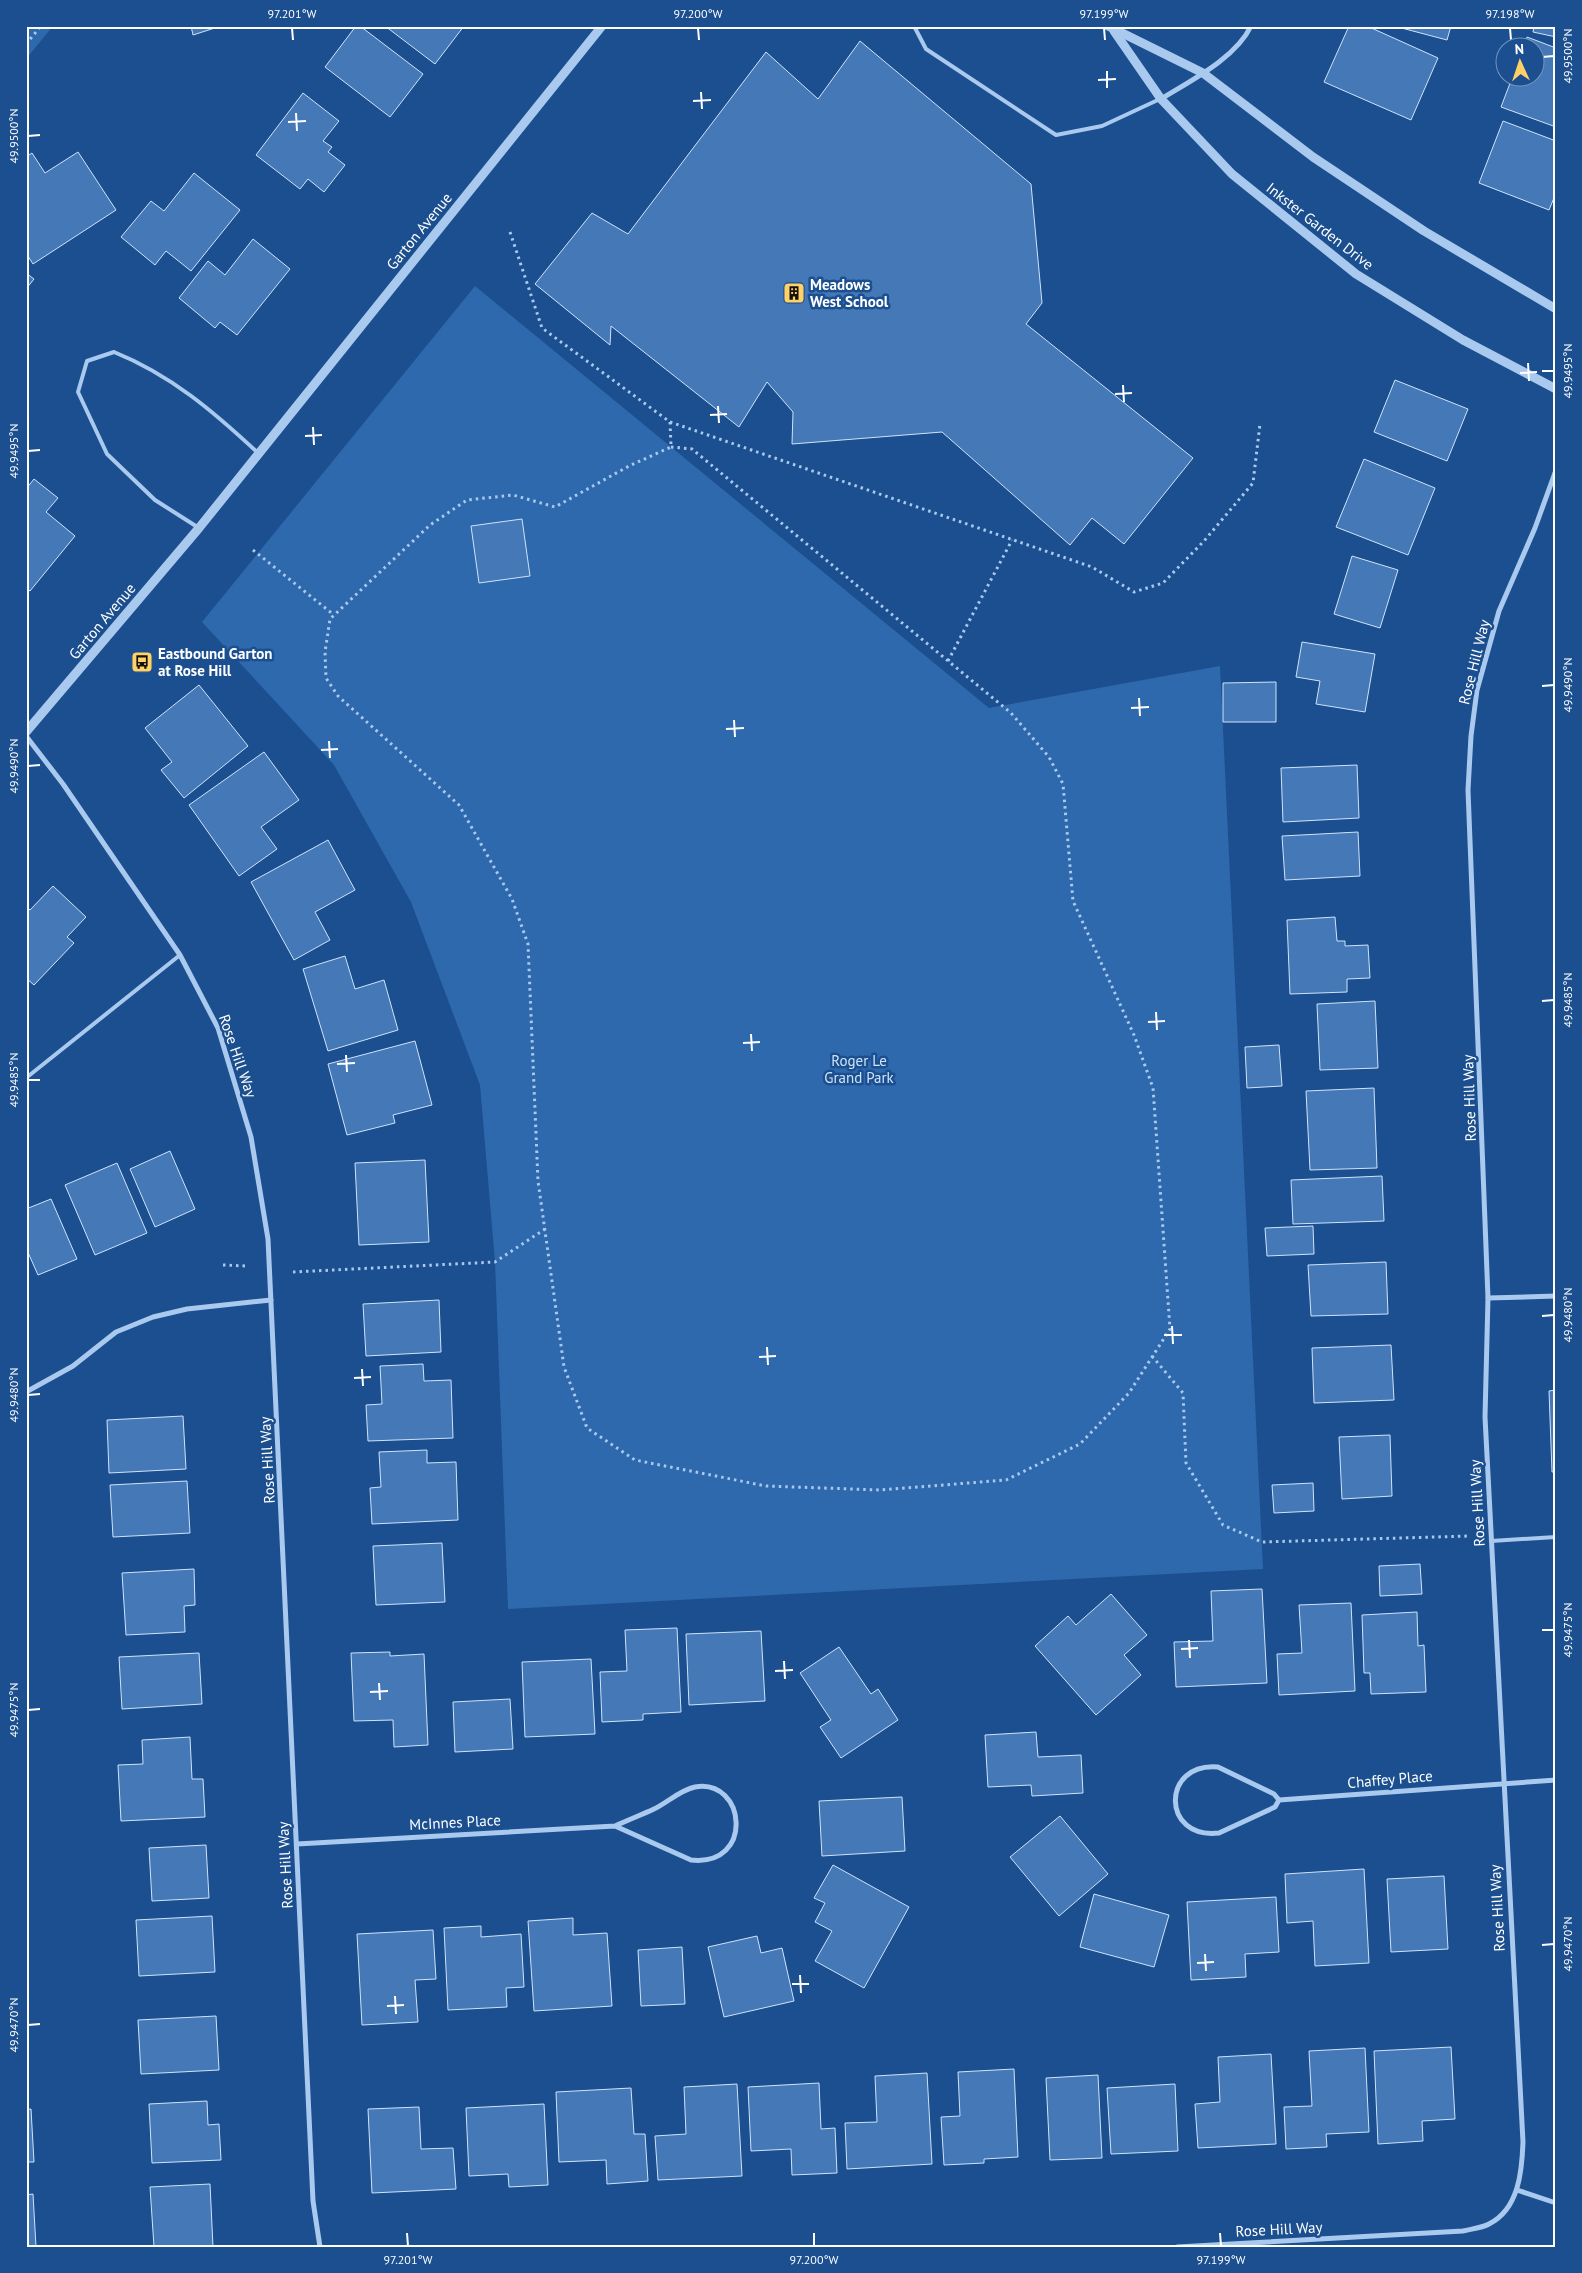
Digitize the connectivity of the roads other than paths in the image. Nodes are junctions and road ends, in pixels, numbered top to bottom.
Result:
1 (602, 26) edge
2 (914, 26) edge
3 (1251, 26) edge
4 (1111, 28) edge
5 (1203, 73) junction
6 (1161, 99) junction
7 (1556, 309) edge
8 (1556, 389) edge
9 (258, 454) junction
10 (1556, 470) edge
11 (199, 528) junction
12 (26, 732) edge
13 (26, 736) edge
14 (180, 954) junction
15 (26, 1078) edge
16 (1556, 1296) edge
17 (1488, 1298) junction
18 (271, 1300) junction
19 (26, 1392) edge
20 (1556, 1537) edge
21 (1492, 1540) junction
22 (1556, 1780) edge
23 (1502, 1782) junction
24 (1279, 1800) junction
25 (615, 1826) junction
26 (296, 1844) junction
27 (1517, 2190) junction
28 (1556, 2203) edge
29 (320, 2247) edge
30 (1177, 2247) edge

1 - 9 street, Garton Avenue
2 - 6 lane
3 - 5 street
4 - 5 street, Inkster Garden Drive
4 - 6 street, Inkster Garden Drive
5 - 6 street
5 - 7 street, Inkster Garden Drive
6 - 8 street, Inkster Garden Drive
9 - 11 street, Garton Avenue
9 - 11 lane
10 - 17 street, Rose Hill Way
11 - 12 street, Garton Avenue
13 - 14 street, Rose Hill Way
14 - 15 lane
14 - 18 street, Rose Hill Way
16 - 17 street
17 - 21 street, Rose Hill Way
18 - 19 street
18 - 26 street, Rose Hill Way
20 - 21 lane
21 - 23 street, Rose Hill Way
22 - 23 street, Chaffey Place
23 - 24 street, Chaffey Place
23 - 27 street, Rose Hill Way
24 - 24 street
25 - 25 street, McInnes Place
25 - 26 street, McInnes Place
26 - 29 street, Rose Hill Way
27 - 28 street
27 - 30 street, Rose Hill Way

